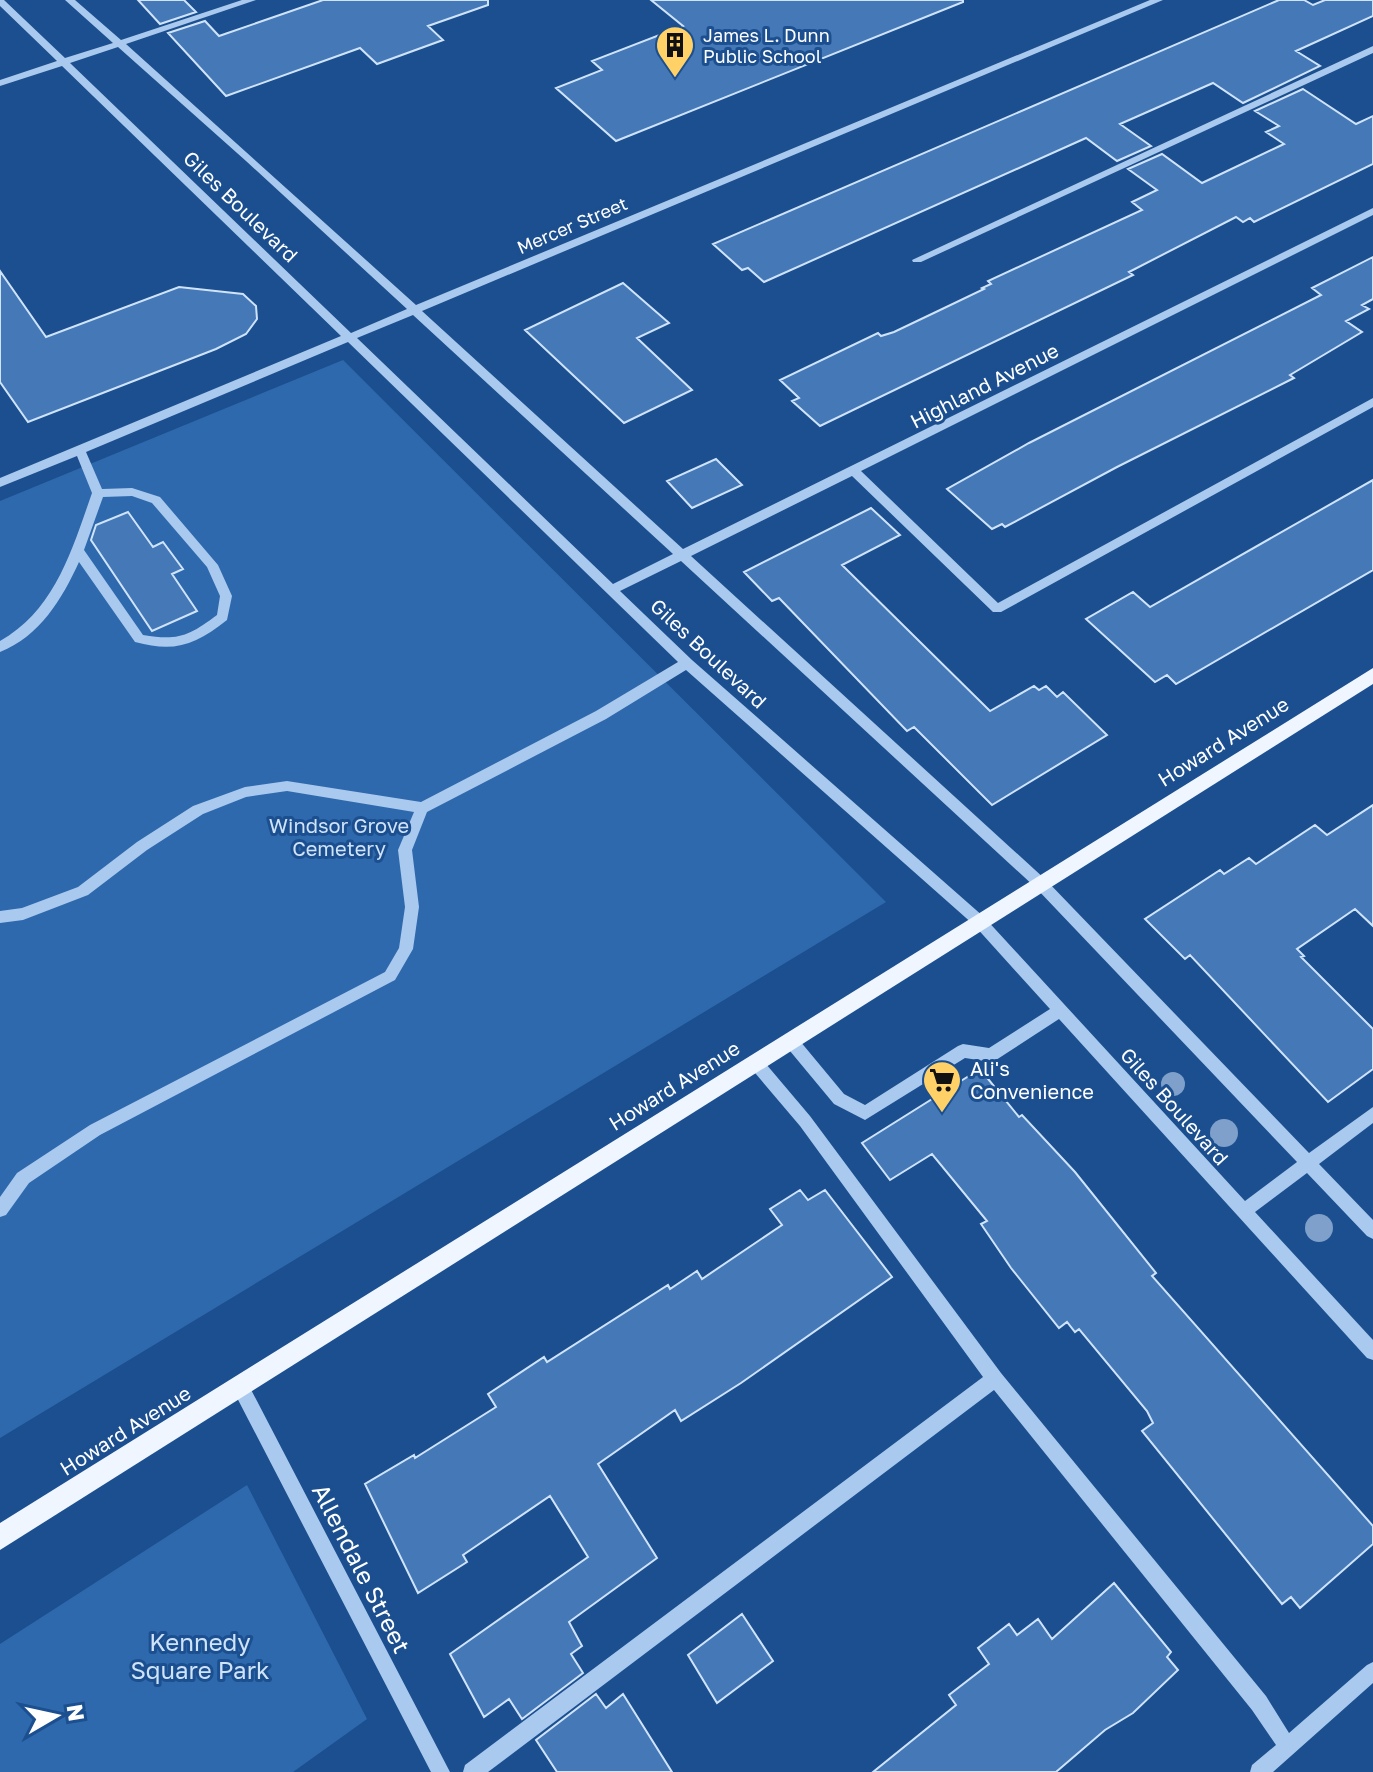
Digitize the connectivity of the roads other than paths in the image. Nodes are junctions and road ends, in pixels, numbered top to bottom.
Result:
1 (70, 0) edge
2 (251, 0) edge
3 (1130, 0) edge
4 (1158, 0) edge
5 (0, 1) edge
6 (1141, 7) junction
7 (120, 44) junction
8 (1373, 49) edge
9 (64, 63) junction
10 (0, 83) edge
11 (1373, 211) edge
12 (917, 260) dead end
13 (415, 310) junction
14 (349, 337) junction
15 (1373, 402) edge
16 (80, 450) junction
17 (853, 470) junction
18 (0, 483) edge
19 (98, 493) junction
20 (78, 551) junction
21 (682, 555) junction
22 (612, 590) junction
23 (0, 647) edge
24 (687, 663) junction
25 (1373, 675) edge
26 (422, 808) junction
27 (1041, 884) junction
28 (0, 917) edge
29 (979, 921) junction
30 (1060, 1010) junction
31 (790, 1040) junction
32 (755, 1062) junction
33 (1373, 1114) edge
34 (1308, 1163) junction
35 (0, 1210) edge
36 (1244, 1211) junction
37 (1373, 1231) edge
38 (1373, 1352) edge
39 (995, 1379) junction
40 (240, 1386) junction
41 (0, 1537) edge
42 (1373, 1671) edge
43 (1288, 1747) junction
44 (441, 1772) edge
45 (472, 1772) edge
46 (1259, 1772) edge

1 - 7 street, Giles Boulevard
2 - 7 street
3 - 6 street
4 - 6 street, Mercer Street
5 - 9 street, Giles Boulevard
6 - 13 street, Mercer Street
7 - 9 street
7 - 13 street, Giles Boulevard
8 - 12 street
9 - 10 street
9 - 14 street, Giles Boulevard
11 - 17 street, Highland Avenue
13 - 14 street, Mercer Street
13 - 21 street, Giles Boulevard
14 - 16 street, Mercer Street
14 - 22 street, Giles Boulevard
15 - 17 street
16 - 18 street, Mercer Street
16 - 19 street
17 - 21 street, Highland Avenue
19 - 20 street
19 - 20 street
20 - 23 street
21 - 22 street, Highland Avenue
21 - 27 street, Giles Boulevard
22 - 24 street, Giles Boulevard
24 - 26 street
24 - 29 street, Giles Boulevard
25 - 27 main road, Howard Avenue
26 - 28 street
26 - 35 street
27 - 29 main road, Howard Avenue
27 - 34 street, Giles Boulevard
29 - 30 street, Giles Boulevard
29 - 31 main road, Howard Avenue
30 - 31 street
30 - 36 street, Giles Boulevard
31 - 32 main road, Howard Avenue
32 - 39 street
32 - 40 main road, Howard Avenue
33 - 34 street
34 - 36 street
34 - 37 street, Giles Boulevard
36 - 38 street, Giles Boulevard
39 - 43 street
39 - 45 street
40 - 41 main road, Howard Avenue
40 - 44 street, Allendale Street
42 - 43 street
43 - 46 street

